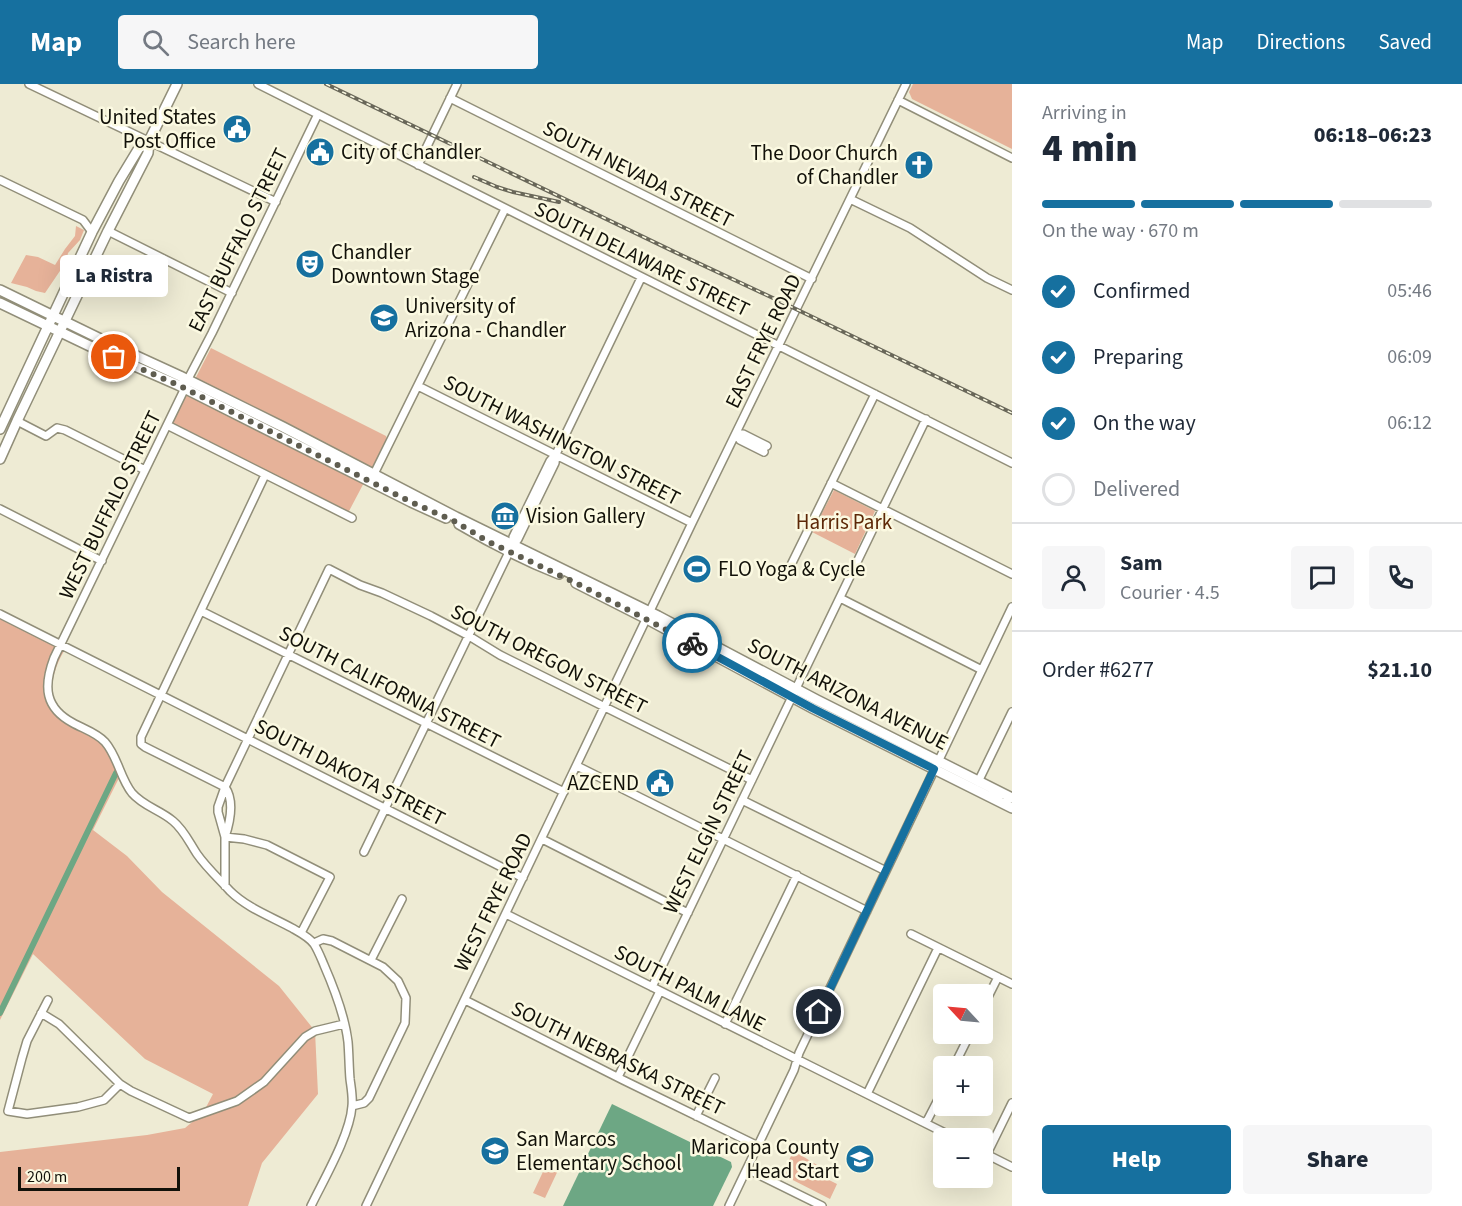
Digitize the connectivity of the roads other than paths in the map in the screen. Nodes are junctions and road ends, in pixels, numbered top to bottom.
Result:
1 (29, 84) edge
2 (177, 84) edge
3 (258, 84) edge
4 (457, 84) edge
5 (906, 84) edge
6 (450, 98) junction
7 (898, 100) junction
8 (318, 114) junction
9 (149, 141) junction
10 (1012, 158) edge
11 (418, 165) junction
12 (0, 180) edge
13 (114, 190) junction
14 (850, 199) junction
15 (276, 202) junction
16 (505, 209) junction
17 (108, 231) junction
18 (92, 232) junction
19 (641, 278) junction
20 (812, 279) junction
21 (0, 290) edge
22 (1012, 290) edge
23 (232, 292) junction
24 (0, 303) edge
25 (52, 315) junction
26 (64, 321) junction
27 (47, 326) junction
28 (60, 332) junction
29 (779, 346) junction
30 (186, 384) junction
31 (418, 386) junction
32 (875, 394) junction
33 (926, 419) junction
34 (17, 421) junction
35 (167, 425) junction
36 (0, 429) edge
37 (736, 434) junction
38 (765, 449) dead end
39 (556, 454) junction
40 (0, 459) edge
41 (1012, 463) edge
42 (145, 470) junction
43 (265, 475) junction
44 (373, 478) junction
45 (831, 483) junction
46 (0, 509) edge
47 (884, 510) junction
48 (352, 518) dead end
49 (692, 523) junction
50 (511, 549) junction
51 (102, 561) junction
52 (788, 571) dead end
53 (1012, 574) edge
54 (840, 598) junction
55 (1012, 607) edge
56 (201, 611) junction
57 (0, 614) edge
58 (649, 616) junction
59 (469, 636) junction
60 (61, 645) junction
61 (288, 655) junction
62 (982, 670) junction
63 (794, 693) junction
64 (161, 696) junction
65 (604, 707) junction
66 (1012, 712) edge
67 (426, 724) junction
68 (248, 739) junction
69 (936, 765) junction
70 (577, 766) junction
71 (752, 780) junction
72 (978, 782) junction
73 (225, 787) junction
74 (564, 792) junction
75 (1012, 798) edge
76 (742, 800) junction
77 (385, 808) junction
78 (1012, 808) edge
79 (225, 837) junction
80 (724, 838) junction
81 (542, 839) junction
82 (364, 852) dead end
83 (886, 871) junction
84 (797, 875) junction
85 (524, 878) junction
86 (225, 886) junction
87 (402, 899) dead end
88 (867, 911) junction
89 (688, 913) junction
90 (506, 914) junction
91 (301, 933) junction
92 (911, 934) dead end
93 (314, 944) junction
94 (938, 948) junction
95 (371, 960) junction
96 (998, 977) junction
97 (1012, 984) edge
98 (652, 987) junction
99 (993, 987) edge
100 (660, 991) junction
101 (48, 1000) dead end
102 (465, 1000) junction
103 (41, 1013) junction
104 (344, 1024) junction
105 (725, 1024) junction
106 (797, 1060) junction
107 (618, 1077) junction
108 (715, 1078) dead end
109 (120, 1084) junction
110 (867, 1094) junction
111 (1012, 1103) edge
112 (352, 1106) junction
113 (933, 1109) edge
114 (696, 1116) junction
115 (925, 1123) junction
116 (935, 1128) edge
117 (993, 1138) edge
118 (758, 1146) junction
119 (993, 1157) edge
120 (1012, 1167) edge
121 (747, 1168) junction
122 (311, 1206) edge
123 (366, 1206) edge
124 (729, 1206) edge
125 (822, 1206) edge

1 - 9 street
2 - 9 main road
3 - 8 street, SOUTH DELAWARE STREET
4 - 6 street
5 - 7 street, EAST FRYE ROAD
6 - 11 street
6 - 20 street, SOUTH NEVADA STREET
7 - 10 street
7 - 14 street, EAST FRYE ROAD
8 - 11 street, SOUTH DELAWARE STREET
8 - 15 street, EAST BUFFALO STREET
9 - 13 main road
9 - 15 street
9 - 17 main road
11 - 16 street, SOUTH DELAWARE STREET
12 - 18 street
13 - 17 main road
13 - 18 main road
14 - 20 street, EAST FRYE ROAD
14 - 22 street
15 - 23 street, EAST BUFFALO STREET
16 - 19 street, SOUTH DELAWARE STREET
16 - 31 street
17 - 23 street
17 - 26 main road
18 - 25 main road
19 - 29 street, SOUTH DELAWARE STREET
19 - 39 street
20 - 29 street, EAST FRYE ROAD
21 - 25 main road
23 - 30 street, EAST BUFFALO STREET
24 - 27 main road
25 - 26 main road
25 - 27 main road
26 - 28 main road
26 - 30 main road
27 - 28 main road
27 - 36 main road
28 - 30 main road
28 - 34 main road
29 - 32 street, SOUTH DELAWARE STREET
29 - 37 street, EAST FRYE ROAD
30 - 35 street, WEST BUFFALO STREET
30 - 44 main road, SOUTH ARIZONA AVENUE
31 - 39 street, SOUTH WASHINGTON STREET
31 - 44 street
32 - 33 street, SOUTH DELAWARE STREET
32 - 45 street
33 - 41 street, SOUTH DELAWARE STREET
33 - 47 street, WEST ELGIN STREET
34 - 40 main road
34 - 42 street
35 - 42 street, WEST BUFFALO STREET
35 - 43 street
37 - 38 street
37 - 49 street, EAST FRYE ROAD
39 - 49 street, SOUTH WASHINGTON STREET
39 - 50 street
42 - 51 street, WEST BUFFALO STREET
43 - 48 street
43 - 56 street
44 - 50 main road, SOUTH ARIZONA AVENUE
45 - 47 street
45 - 52 street
46 - 51 street
47 - 53 street
47 - 54 street, WEST ELGIN STREET
49 - 58 street, EAST FRYE ROAD
50 - 58 main road, SOUTH ARIZONA AVENUE
50 - 59 street
51 - 60 street, WEST BUFFALO STREET
54 - 62 street
54 - 63 street, WEST ELGIN STREET
55 - 62 street
56 - 61 street, SOUTH CALIFORNIA STREET
56 - 64 street
57 - 60 street, SOUTH DAKOTA STREET
58 - 63 main road, SOUTH ARIZONA AVENUE
58 - 65 street, WEST FRYE ROAD
59 - 61 street, SOUTH OREGON STREET
59 - 65 street, SOUTH OREGON STREET
59 - 67 street
60 - 64 street, SOUTH DAKOTA STREET
60 - 86 street, WEST BUFFALO STREET
61 - 67 street, SOUTH CALIFORNIA STREET
61 - 68 street
62 - 69 street
63 - 69 main road, SOUTH ARIZONA AVENUE
63 - 71 street, WEST ELGIN STREET
64 - 68 street, SOUTH DAKOTA STREET
64 - 73 street
65 - 70 street, WEST FRYE ROAD
65 - 71 street, SOUTH OREGON STREET
66 - 72 street
67 - 74 street, SOUTH CALIFORNIA STREET
67 - 77 street
68 - 73 street
68 - 77 street, SOUTH DAKOTA STREET
69 - 72 main road, SOUTH ARIZONA AVENUE
69 - 78 main road, SOUTH ARIZONA AVENUE
69 - 83 street
70 - 74 street, WEST FRYE ROAD
70 - 80 street
71 - 76 street, WEST ELGIN STREET
72 - 75 main road, SOUTH ARIZONA AVENUE
73 - 79 street
73 - 79 street
74 - 81 street, WEST FRYE ROAD
76 - 80 street, WEST ELGIN STREET
76 - 83 street
77 - 82 street
77 - 85 street, SOUTH DAKOTA STREET
79 - 86 street
79 - 91 street
80 - 84 street
80 - 89 street, WEST ELGIN STREET
81 - 85 street, WEST FRYE ROAD
81 - 89 street
83 - 88 street
84 - 88 street
84 - 105 street
85 - 90 street, WEST FRYE ROAD
86 - 91 street, WEST BUFFALO STREET
87 - 95 street
88 - 106 street
89 - 98 street, WEST ELGIN STREET
90 - 98 street, SOUTH PALM LANE
90 - 102 street, WEST FRYE ROAD
91 - 93 street, WEST BUFFALO STREET
92 - 94 street
93 - 95 street
93 - 104 street
94 - 96 street
94 - 110 street
95 - 112 street
96 - 97 street
96 - 99 street
98 - 100 street, SOUTH PALM LANE
100 - 105 street, SOUTH PALM LANE
100 - 107 street
101 - 103 street
102 - 107 street, SOUTH NEBRASKA STREET
102 - 123 street, WEST FRYE ROAD
103 - 109 street
103 - 109 street
104 - 109 street
104 - 112 street
105 - 106 street, SOUTH PALM LANE
106 - 110 street, SOUTH PALM LANE
106 - 118 street
107 - 114 street, SOUTH NEBRASKA STREET
108 - 114 street
110 - 115 street, SOUTH PALM LANE
111 - 117 street
112 - 122 street
113 - 115 street
114 - 118 street, SOUTH NEBRASKA STREET
115 - 116 street, SOUTH PALM LANE
118 - 121 street
119 - 120 street
121 - 124 street
121 - 125 street

